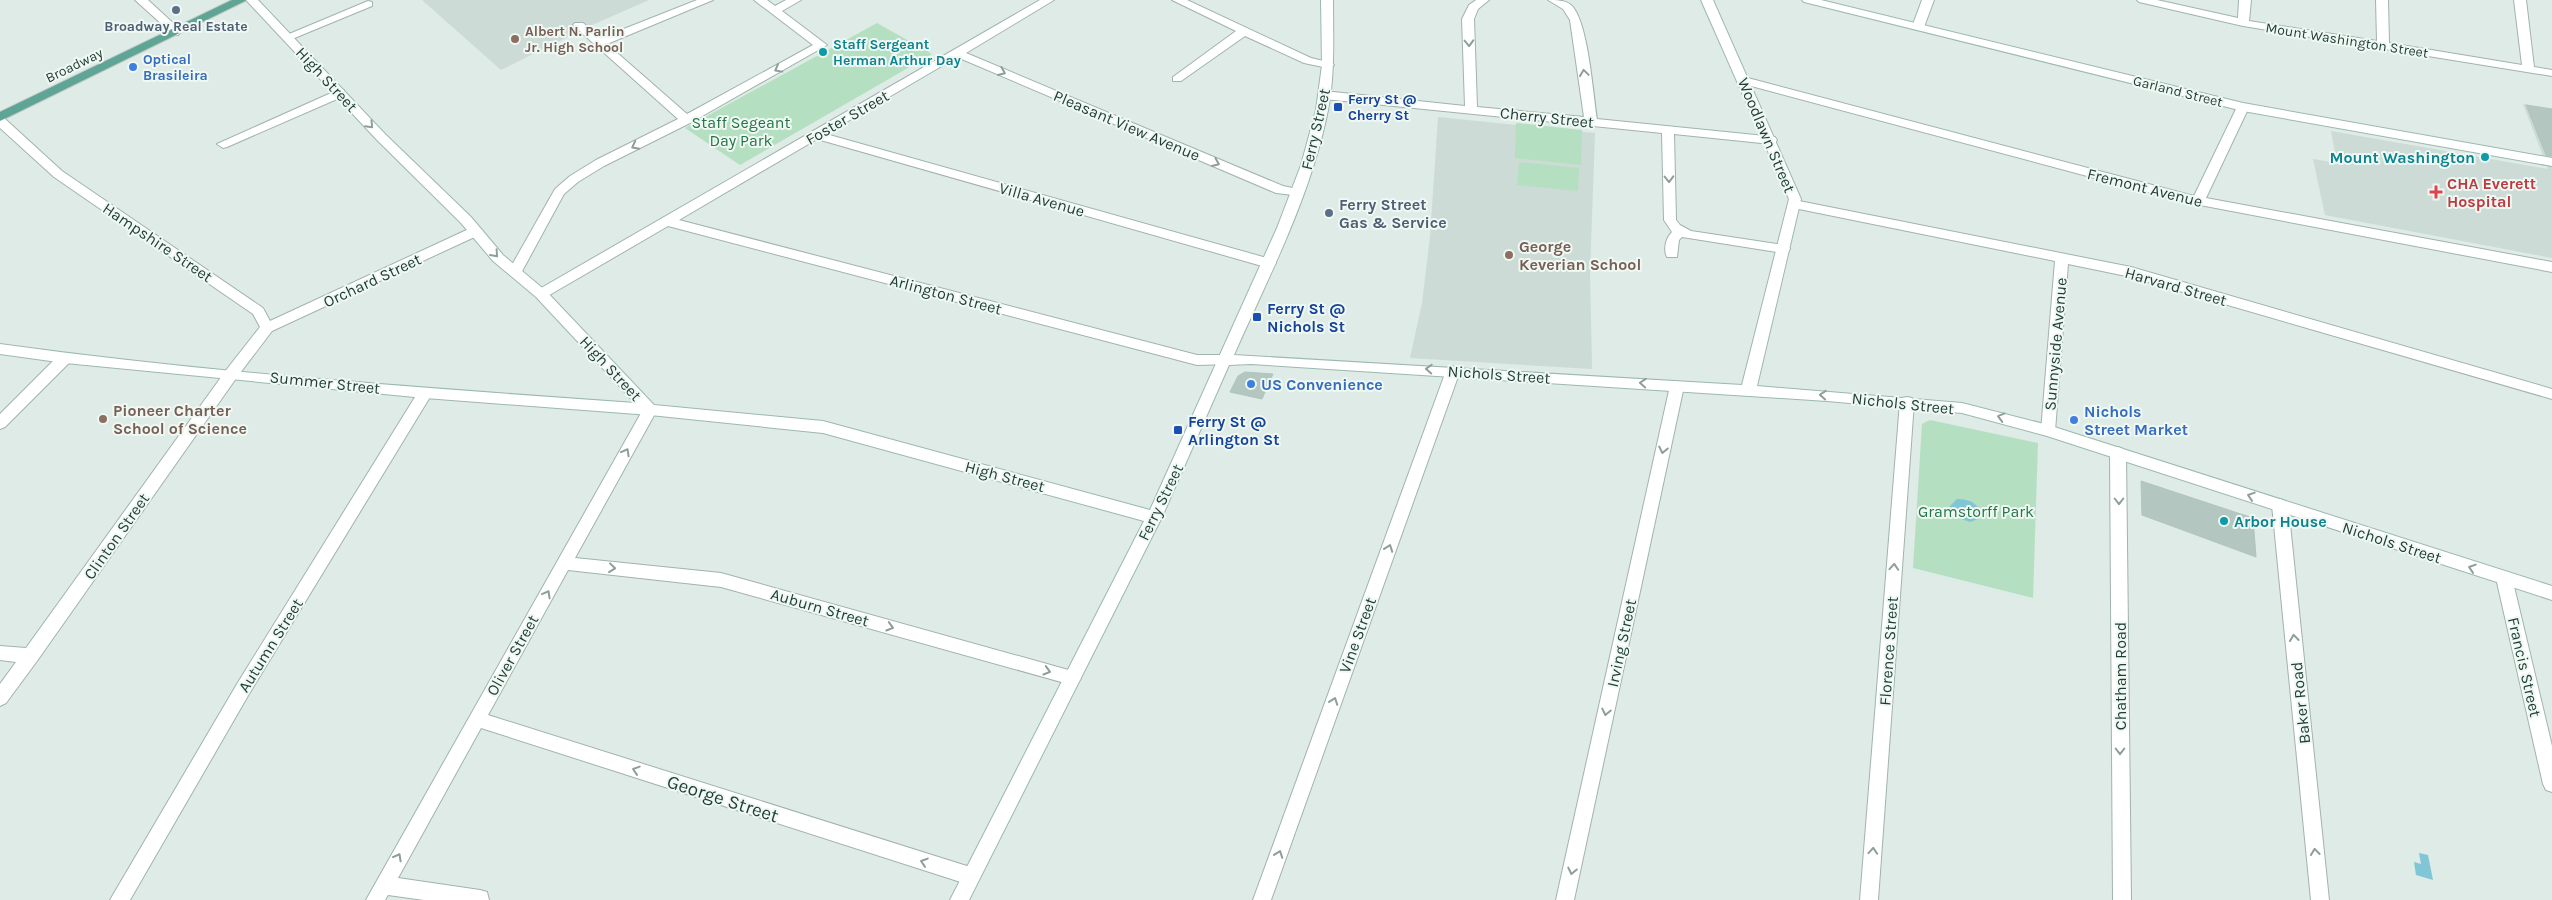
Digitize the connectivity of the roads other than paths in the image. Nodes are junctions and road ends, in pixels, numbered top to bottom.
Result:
1 (141, 0) edge
2 (242, 0) edge
3 (252, 0) edge
4 (707, 0) edge
5 (760, 0) edge
6 (795, 0) edge
7 (1048, 0) edge
8 (1178, 0) edge
9 (1327, 0) edge
10 (1483, 0) edge
11 (1554, 0) edge
12 (1707, 0) edge
13 (1808, 0) edge
14 (1928, 0) edge
15 (2143, 0) edge
16 (2245, 0) edge
17 (2382, 0) edge
18 (2520, 0) edge
19 (368, 4) dead end
20 (775, 10) junction
21 (2243, 23) junction
22 (579, 25) dead end
23 (1918, 27) junction
24 (174, 32) junction
25 (1244, 32) junction
26 (288, 37) junction
27 (600, 43) junction
28 (2383, 46) junction
29 (957, 53) junction
30 (1328, 66) junction
31 (2528, 69) junction
32 (2552, 74) edge
33 (1177, 79) dead end
34 (1744, 81) junction
35 (340, 92) junction
36 (1324, 95) junction
37 (2243, 107) junction
38 (1470, 110) junction
39 (0, 117) edge
40 (686, 120) junction
41 (0, 121) edge
42 (1590, 122) junction
43 (1668, 130) junction
44 (816, 135) junction
45 (1770, 140) junction
46 (223, 144) dead end
47 (2552, 162) edge
48 (1298, 193) junction
49 (2198, 201) junction
50 (1794, 204) junction
51 (666, 220) junction
52 (476, 231) junction
53 (1680, 232) junction
54 (1783, 249) junction
55 (1672, 254) dead end
56 (2062, 258) junction
57 (1269, 263) junction
58 (2552, 267) edge
59 (515, 272) junction
60 (541, 294) junction
61 (267, 328) junction
62 (0, 349) edge
63 (65, 358) junction
64 (1226, 360) junction
65 (1453, 371) junction
66 (232, 373) junction
67 (1677, 386) junction
68 (1749, 390) junction
69 (426, 393) junction
70 (2552, 394) edge
71 (1906, 402) junction
72 (650, 410) junction
73 (0, 423) edge
74 (2048, 431) junction
75 (2118, 453) junction
76 (2280, 505) junction
77 (1154, 517) junction
78 (564, 563) junction
79 (2504, 578) junction
80 (2552, 593) edge
81 (0, 653) edge
82 (31, 656) junction
83 (1072, 678) junction
84 (0, 698) edge
85 (476, 719) junction
86 (2552, 784) edge
87 (970, 876) junction
88 (379, 892) edge
89 (480, 899) dead end
90 (119, 900) edge
91 (959, 900) edge
92 (1262, 900) edge
93 (1565, 900) edge
94 (1869, 900) edge
95 (2122, 900) edge
96 (2320, 900) edge

1 - 24 street
2 - 24 main road, Broadway
3 - 26 street, High Street
4 - 27 street
5 - 20 street
6 - 20 street
7 - 29 street, Foster Street
8 - 25 street
9 - 30 street, Ferry Street
10 -> 38 street
42 -> 11 street
12 - 34 street, Woodlawn Street
13 - 23 street, Garland Street
14 - 23 street
15 - 21 street, Mount Washington Street
16 - 21 street
17 - 28 street
18 - 31 street
19 - 26 street
20 -> 40 street
21 - 28 street, Mount Washington Street
22 - 27 street
23 - 37 street, Garland Street
24 - 39 main road, Broadway
25 - 30 street
25 - 33 street
26 - 35 street, High Street
27 - 40 street
28 - 31 street, Mount Washington Street
29 - 44 street, Foster Street
29 -> 48 street, Pleasant View Avenue
30 - 36 street, Ferry Street
31 - 32 street, Mount Washington Street
34 - 45 street, Woodlawn Street
34 - 49 street, Fremont Avenue
35 - 46 street
35 -> 52 street, High Street
36 - 38 street, Cherry Street
36 - 48 street, Ferry Street
37 - 47 street, Garland Street
37 - 49 street
38 - 42 street, Cherry Street
40 -> 59 street
41 - 61 street, Hampshire Street
42 - 43 street, Cherry Street
43 - 45 street, Cherry Street
43 -> 53 street
44 - 51 street, Foster Street
44 - 57 street, Villa Avenue
45 - 50 street, Woodlawn Street
48 - 57 street, Ferry Street
49 - 58 street, Fremont Avenue
50 - 54 street, Woodlawn Street
50 - 56 street, Harvard Street
51 - 60 street, Foster Street
51 - 64 street, Arlington Street
52 -> 59 street, High Street
52 - 61 street, Orchard Street
53 - 54 street
53 - 55 street
54 - 68 street, Woodlawn Street
56 - 70 street, Harvard Street
56 - 74 street, Sunnyside Avenue
57 - 64 street, Ferry Street
59 - 60 street, High Street
60 - 72 street, High Street
61 - 66 street
62 - 63 street, Summer Street
63 - 66 street, Summer Street
63 - 73 street
65 -> 64 street, Nichols Street
64 - 77 street, Ferry Street
67 -> 65 street, Nichols Street
92 -> 65 street, Vine Street
66 - 69 street, Summer Street
66 - 82 street, Clinton Street
67 - 68 street, Nichols Street
67 -> 93 street, Irving Street
71 -> 68 street, Nichols Street
69 - 72 street, Summer Street
69 - 90 street, Autumn Street
74 -> 71 street, Nichols Street
94 -> 71 street, Florence Street
72 - 77 street, High Street
78 -> 72 street, Oliver Street
74 - 75 street, Nichols Street
76 -> 75 street, Nichols Street
75 -> 95 street, Chatham Road
79 -> 76 street, Nichols Street
96 -> 76 street, Baker Road
77 - 83 street, Ferry Street
78 -> 83 street, Auburn Street
85 -> 78 street, Oliver Street
79 - 80 street, Nichols Street
79 - 86 street, Francis Street
81 - 82 street
82 - 84 street, Clinton Street
83 - 87 street, Ferry Street
87 -> 85 street, George Street
88 -> 85 street, Oliver Street
87 - 91 street, Ferry Street
88 - 89 street

